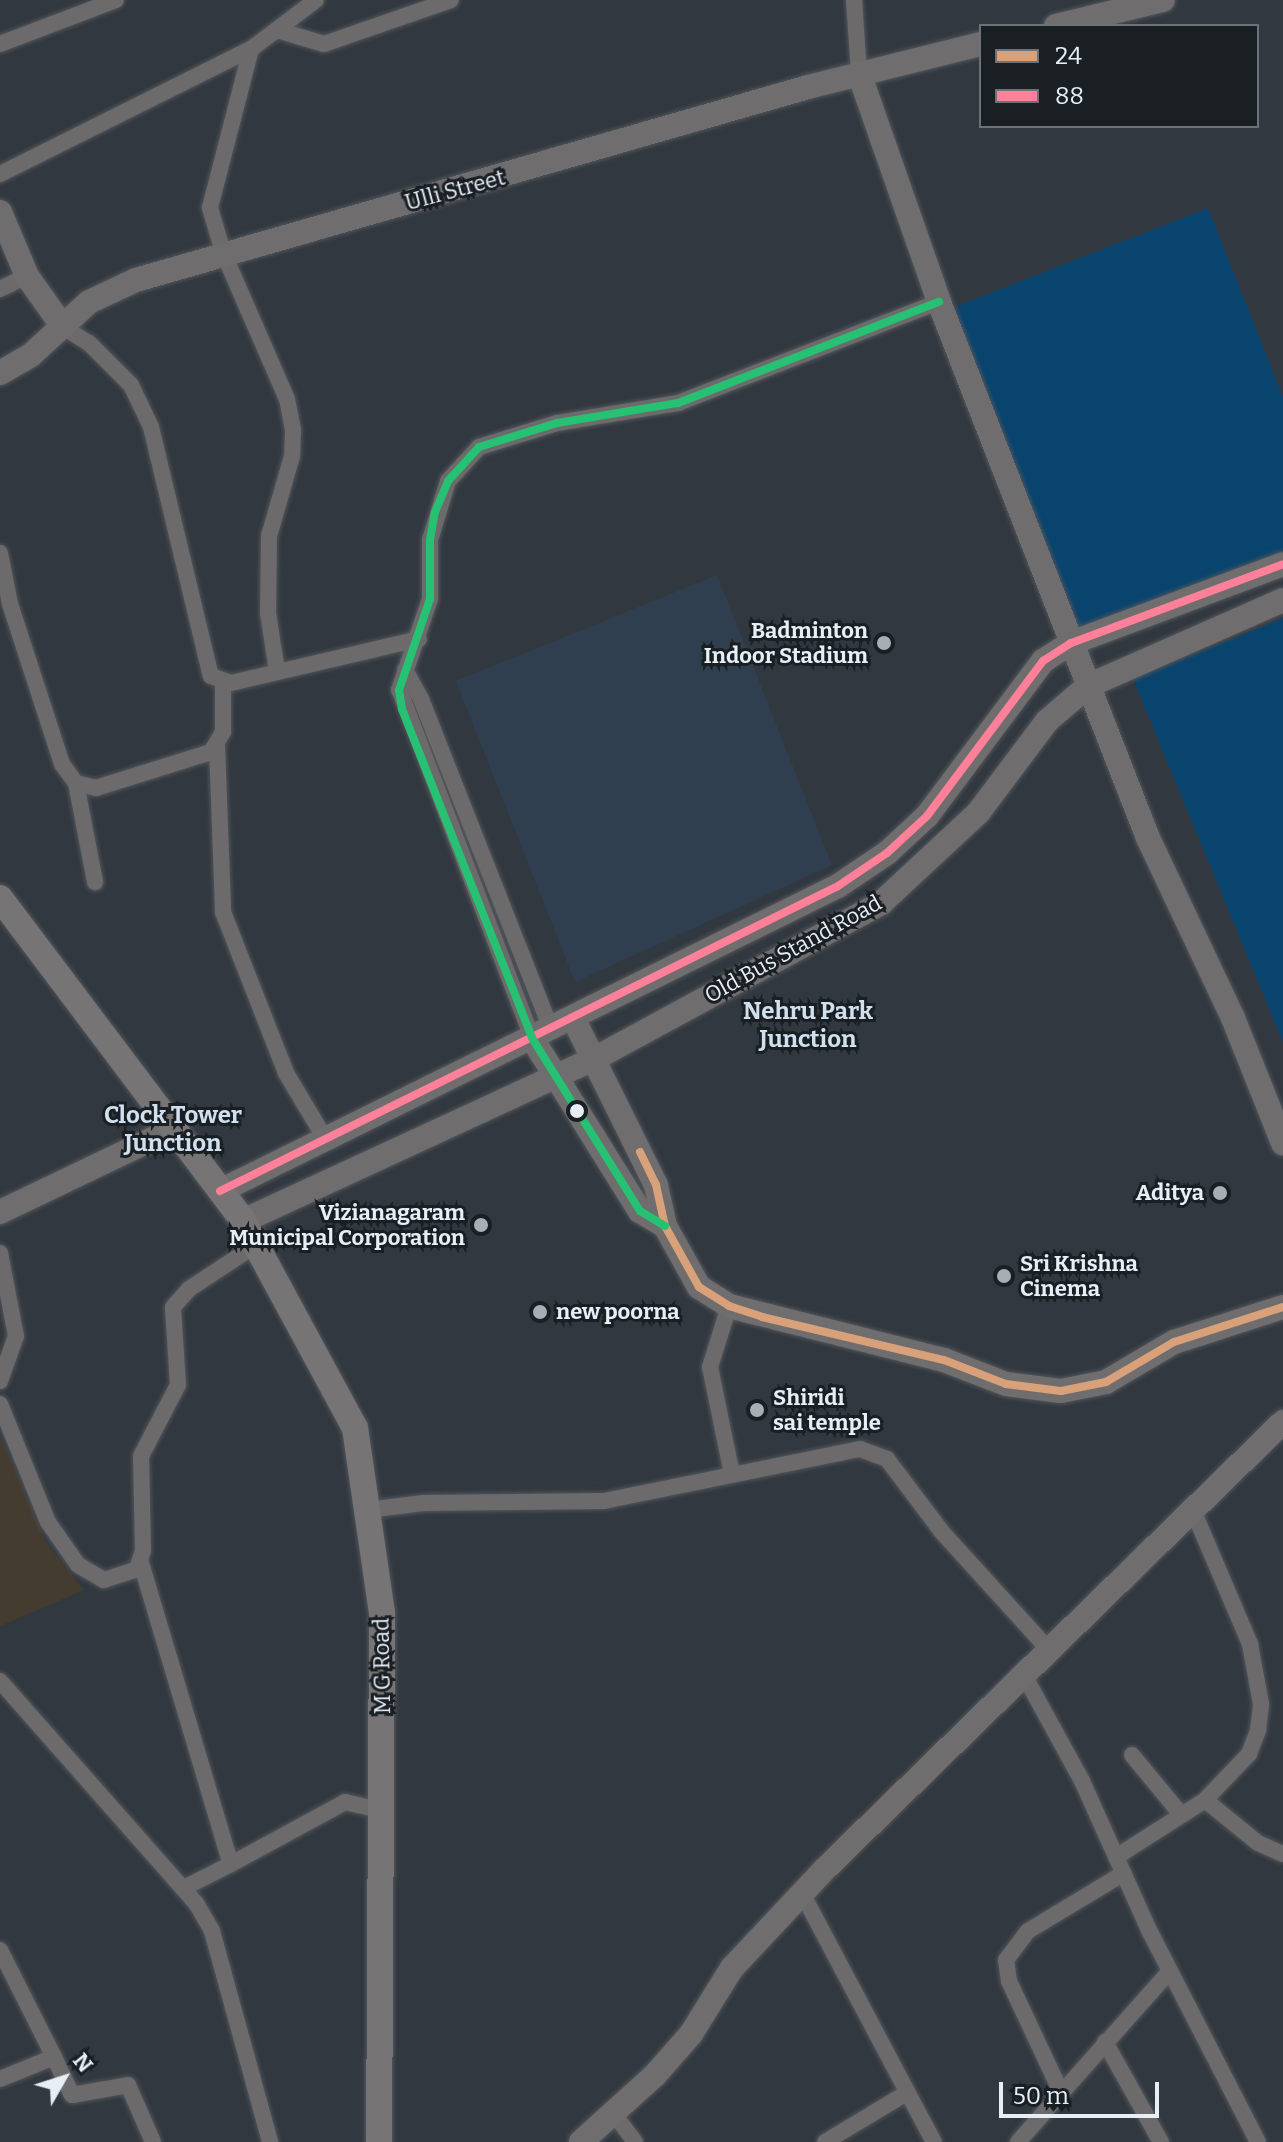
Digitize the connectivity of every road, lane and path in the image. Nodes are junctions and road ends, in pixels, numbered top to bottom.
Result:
1 (316, 0) edge
2 (451, 0) edge
3 (854, 0) edge
4 (1154, 1) edge
5 (106, 2) edge
6 (1064, 24) edge
7 (277, 30) junction
8 (0, 44) edge
9 (979, 44) edge
10 (251, 49) junction
11 (859, 73) junction
12 (0, 174) edge
13 (0, 212) edge
14 (223, 252) junction
15 (27, 276) junction
16 (0, 289) edge
17 (939, 302) junction
18 (63, 327) junction
19 (0, 373) edge
20 (0, 553) edge
21 (1283, 564) edge
22 (1283, 600) edge
23 (419, 639) junction
24 (1071, 643) junction
25 (277, 671) junction
26 (223, 683) junction
27 (1088, 686) junction
28 (217, 745) junction
29 (76, 783) junction
30 (95, 882) dead end
31 (0, 898) edge
32 (574, 1020) junction
33 (542, 1036) junction
34 (594, 1059) junction
35 (553, 1077) junction
36 (173, 1129) junction
37 (326, 1140) junction
38 (1283, 1143) edge
39 (220, 1191) junction
40 (0, 1212) edge
41 (243, 1221) junction
42 (665, 1226) junction
43 (256, 1245) junction
44 (0, 1253) edge
45 (729, 1306) junction
46 (1283, 1307) edge
47 (0, 1381) edge
48 (0, 1404) edge
49 (1283, 1422) edge
50 (732, 1474) junction
51 (1192, 1508) junction
52 (367, 1510) junction
53 (141, 1563) junction
54 (1049, 1650) junction
55 (1024, 1675) junction
56 (0, 1681) edge
57 (1132, 1755) dead end
58 (1205, 1800) junction
59 (383, 1811) junction
60 (1180, 1813) junction
61 (1283, 1854) edge
62 (1116, 1857) junction
63 (231, 1864) junction
64 (1124, 1873) junction
65 (186, 1887) junction
66 (802, 1893) junction
67 (0, 1950) edge
68 (1170, 1971) junction
69 (1105, 2042) junction
70 (54, 2057) junction
71 (0, 2079) edge
72 (1060, 2090) junction
73 (905, 2094) junction
74 (614, 2114) junction
75 (153, 2142) edge
76 (270, 2142) edge
77 (379, 2142) edge
78 (581, 2142) edge
79 (635, 2142) edge
80 (825, 2142) edge
81 (934, 2142) edge
82 (1018, 2142) edge
83 (1161, 2142) edge
84 (1258, 2142) edge

1 - 7 street
2 - 7 street
3 - 11 street
4 - 6 street
5 - 8 street
7 - 10 street
9 - 11 street, Ulli Street
10 - 12 street
10 - 14 street
11 - 14 street, Ulli Street
11 - 17 street
13 - 15 street
14 - 18 street, Ulli Street
14 - 25 street
15 - 16 street
15 - 18 street
17 - 23 street
17 - 24 street
18 - 19 street, Ulli Street
18 - 26 street
20 - 29 street
21 - 24 street, Old Bus Stand Road
22 - 27 street, Old Bus Stand Road
23 - 25 street
23 - 33 street
24 - 27 street
24 - 32 street, Old Bus Stand Road
25 - 26 street
26 - 28 street
27 - 34 street, Old Bus Stand Road
27 - 38 street
28 - 29 street
28 - 37 street
29 - 30 street
31 - 36 main road, M G Road
32 - 33 street, Old Bus Stand Road
32 - 34 street
33 - 35 street
33 - 37 street, Old Bus Stand Road
34 - 35 street, Old Bus Stand Road
34 - 42 street
35 - 41 street, Old Bus Stand Road
35 - 42 street
36 - 39 main road, M G Road
36 - 40 street
37 - 39 street, Old Bus Stand Road
39 - 41 main road, M G Road
41 - 43 main road, M G Road
42 - 45 street
43 - 52 main road, M G Road
43 - 53 street
44 - 47 street
45 - 46 street
45 - 50 street
48 - 53 street
49 - 51 street
50 - 52 street
50 - 54 street
51 - 54 street
51 - 58 street
52 - 59 main road, M G Road
53 - 63 street
54 - 55 street
55 - 62 street
55 - 66 street
56 - 65 street
57 - 60 street
58 - 60 street
58 - 61 street
59 - 63 street
59 - 77 main road, M G Road
60 - 62 street
62 - 64 street
63 - 65 street
64 - 68 street
64 - 72 street
65 - 76 street
66 - 73 street
66 - 74 street
67 - 70 street
68 - 69 street
68 - 84 street
69 - 72 street
69 - 83 street
70 - 71 street
70 - 75 street
72 - 82 street
73 - 80 street
73 - 81 street
74 - 78 street
74 - 79 street

